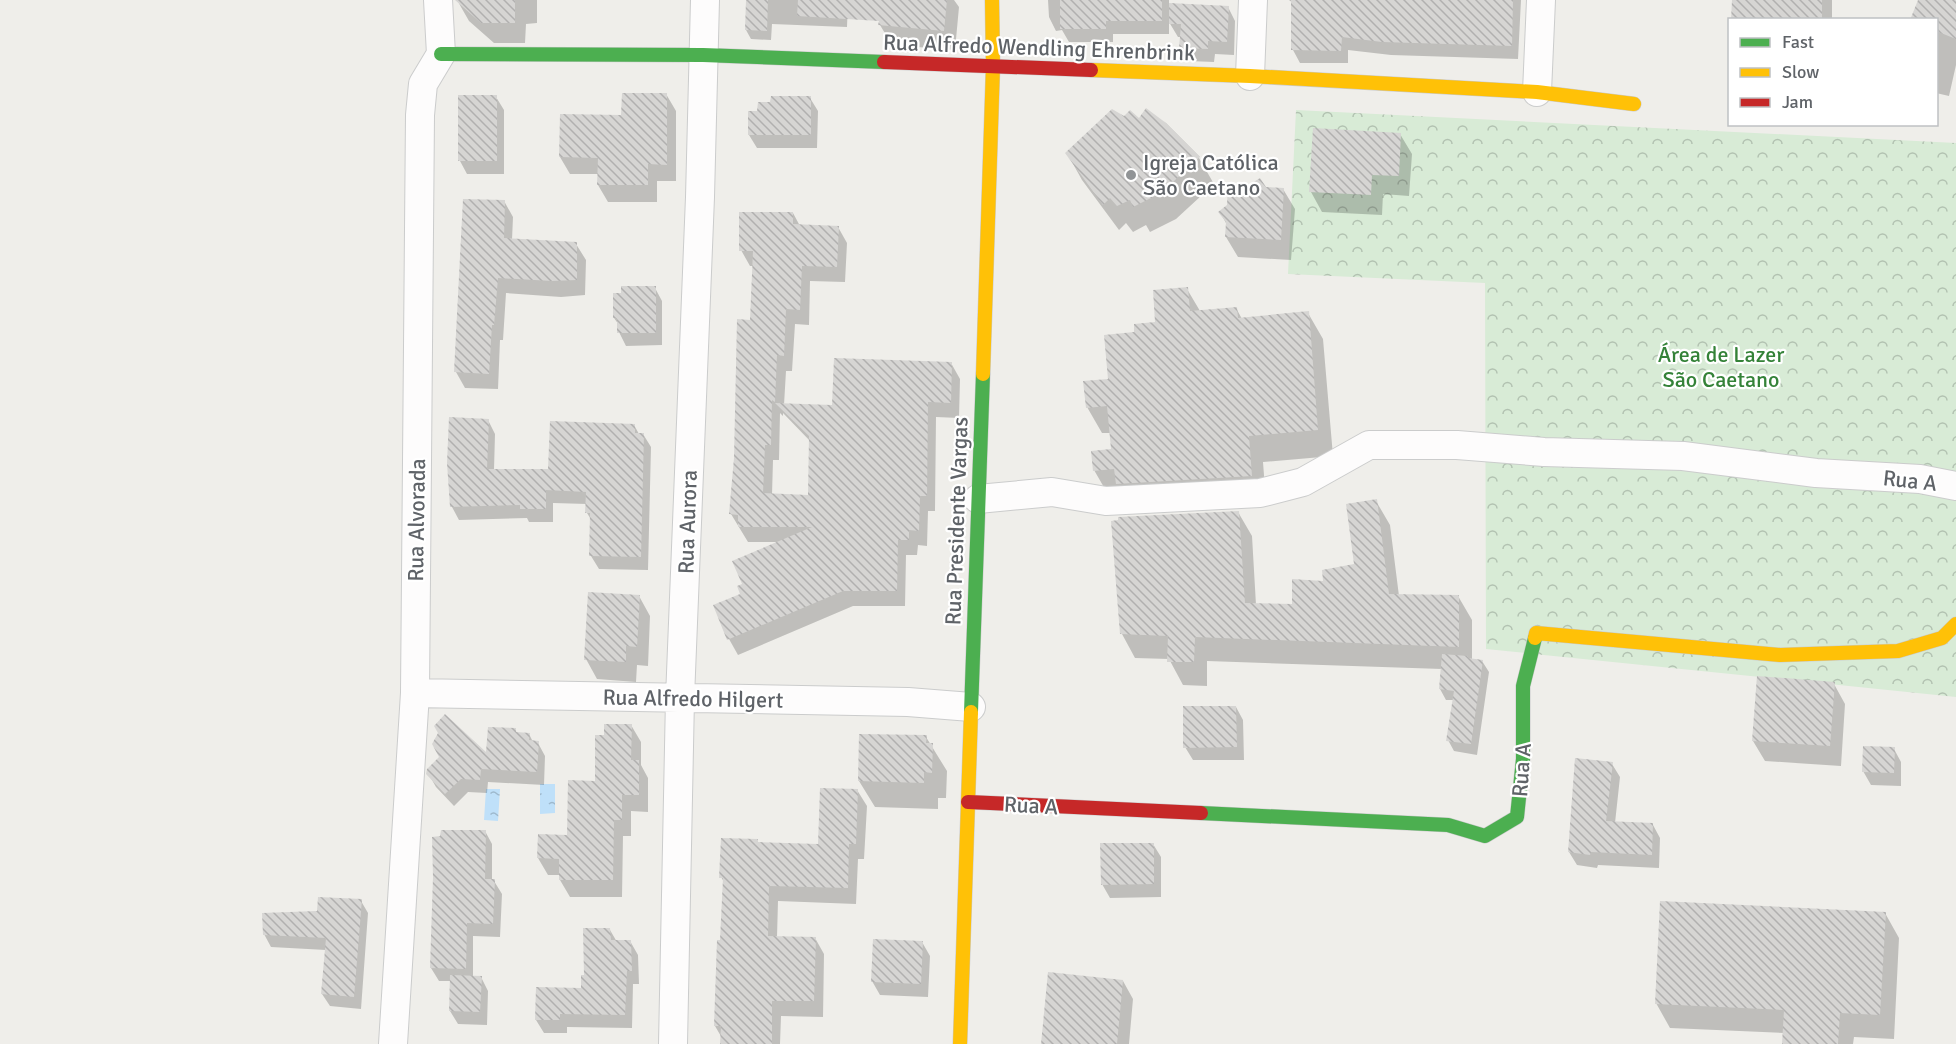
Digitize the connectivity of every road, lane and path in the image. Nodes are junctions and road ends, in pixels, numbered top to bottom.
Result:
1 (438, 0) edge
2 (705, 0) edge
3 (992, 0) edge
4 (1253, 0) edge
5 (1541, 0) edge
6 (441, 54) junction
7 (703, 56) junction
8 (993, 66) junction
9 (1250, 76) junction
10 (1537, 92) junction
11 (1634, 104) dead end
12 (1956, 486) edge
13 (978, 499) junction
14 (1956, 624) edge
15 (415, 693) junction
16 (680, 698) junction
17 (971, 707) junction
18 (968, 802) junction
19 (393, 1044) edge
20 (673, 1044) edge
21 (960, 1044) edge

1 - 6 street
2 - 7 street, Rua Aurora
3 - 8 street, Rua Presidente Vargas
4 - 9 street
5 - 10 street
6 - 7 street, Rua Alfredo Wendling Ehrenbrink
6 - 15 street, Rua Alvorada
7 - 8 street, Rua Alfredo Wendling Ehrenbrink
7 - 16 street, Rua Aurora
8 - 9 street, Rua Alfredo Wendling Ehrenbrink
8 - 13 street, Rua Presidente Vargas
9 - 10 street, Rua Alfredo Wendling Ehrenbrink
10 - 11 street, Rua Alfredo Wendling Ehrenbrink
12 - 13 street, Rua A
13 - 17 street, Rua Presidente Vargas
14 - 18 street, Rua A
15 - 16 street, Rua Alfredo Hilgert
15 - 19 street, Rua Alvorada
16 - 17 street, Rua Alfredo Hilgert
16 - 20 street, Rua Aurora
17 - 18 street, Rua Presidente Vargas
18 - 21 street, Rua Presidente Vargas

